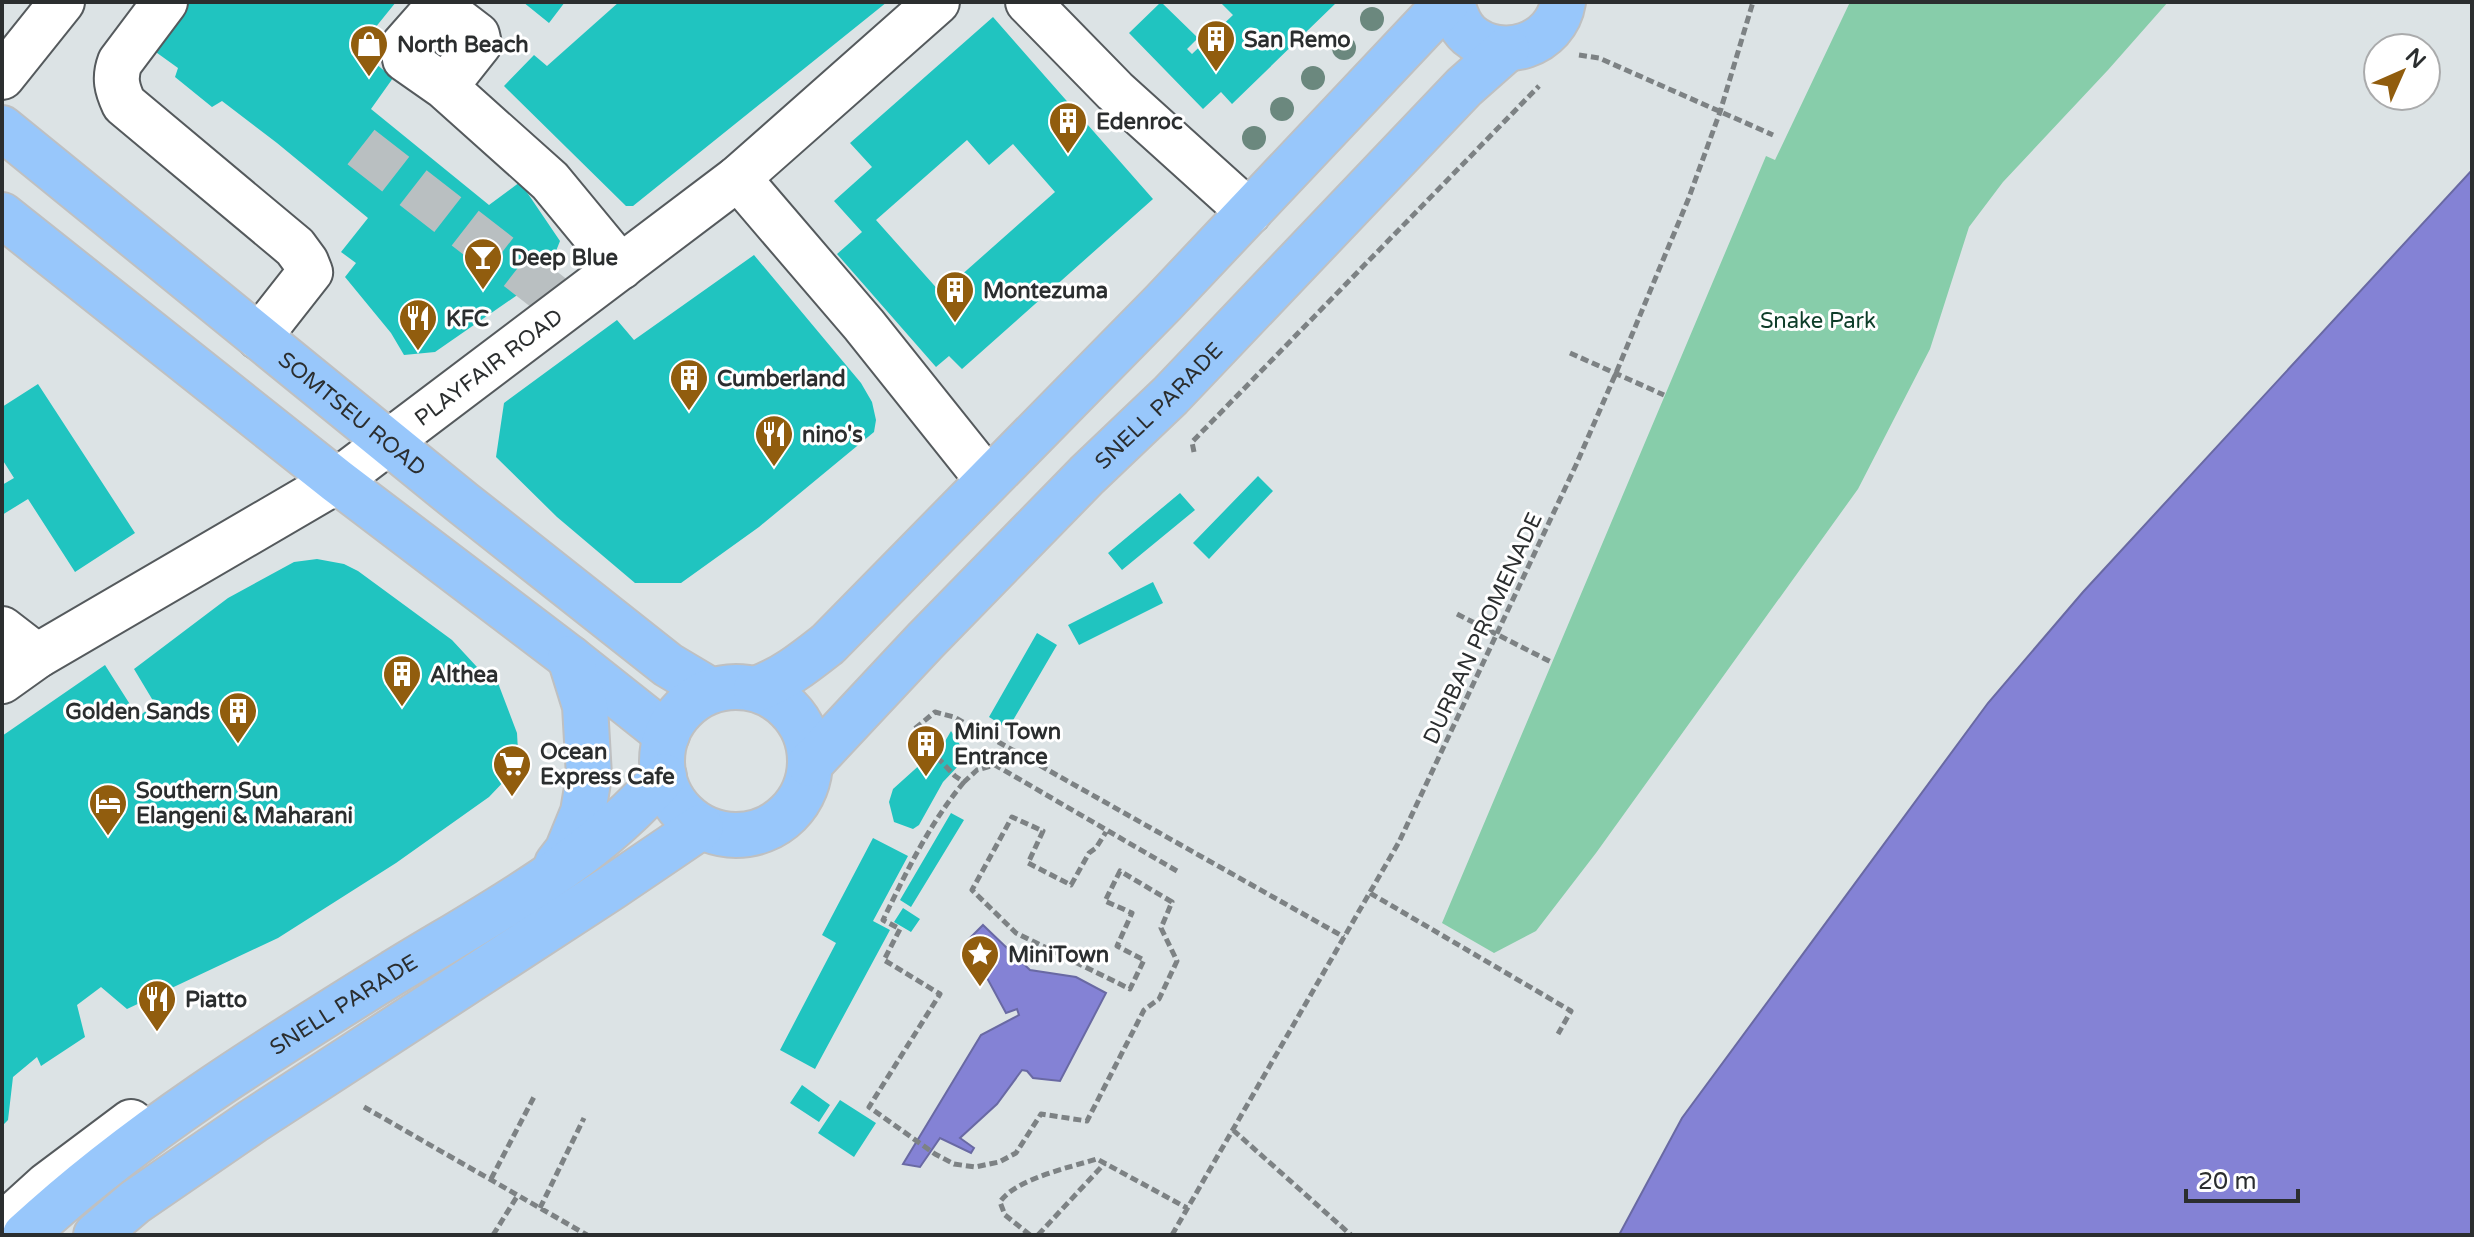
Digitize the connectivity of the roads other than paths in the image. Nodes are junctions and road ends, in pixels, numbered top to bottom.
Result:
1 (165, 2) edge
2 (937, 2) edge
3 (1028, 2) edge
4 (1449, 2) edge
5 (1564, 3) edge
6 (53, 5) edge
7 (1507, 49) junction
8 (2, 77) edge
9 (445, 87) dead end
10 (2, 128) edge
11 (738, 178) junction
12 (1249, 212) junction
13 (2, 215) edge
14 (621, 267) junction
15 (259, 337) junction
16 (388, 443) junction
17 (987, 479) junction
18 (337, 481) junction
19 (2, 629) edge
20 (37, 656) junction
21 (570, 658) junction
22 (2, 681) edge
23 (756, 689) junction
24 (710, 690) junction
25 (666, 755) junction
26 (810, 764) junction
27 (701, 827) junction
28 (543, 881) junction
29 (286, 1039) junction
30 (2, 1226) edge
31 (25, 1235) edge
32 (96, 1235) edge

1 - 15 street
2 - 11 street, PLAYFAIR ROAD
3 - 12 street
4 - 7 main road
4 - 12 main road
5 - 7 main road
6 - 8 street
7 - 26 main road, SNELL PARADE
9 - 14 street
10 - 15 main road, SOMTSEU ROAD
11 - 14 street, PLAYFAIR ROAD
11 - 17 street
12 - 17 main road
13 - 18 main road
14 - 16 street, PLAYFAIR ROAD
15 - 16 main road, SOMTSEU ROAD
16 - 18 street, PLAYFAIR ROAD
16 - 24 main road, SOMTSEU ROAD
17 - 23 main road
18 - 20 street, PLAYFAIR ROAD
18 - 21 main road
19 - 20 street
20 - 22 street, PLAYFAIR ROAD
21 - 25 main road
21 - 28 main road
23 - 24 main road
23 - 26 main road
24 - 25 main road
25 - 27 main road
25 - 28 main road, SNELL PARADE
26 - 27 main road
27 - 32 main road
28 - 29 main road, SNELL PARADE
29 - 30 street
29 - 31 main road, SNELL PARADE

